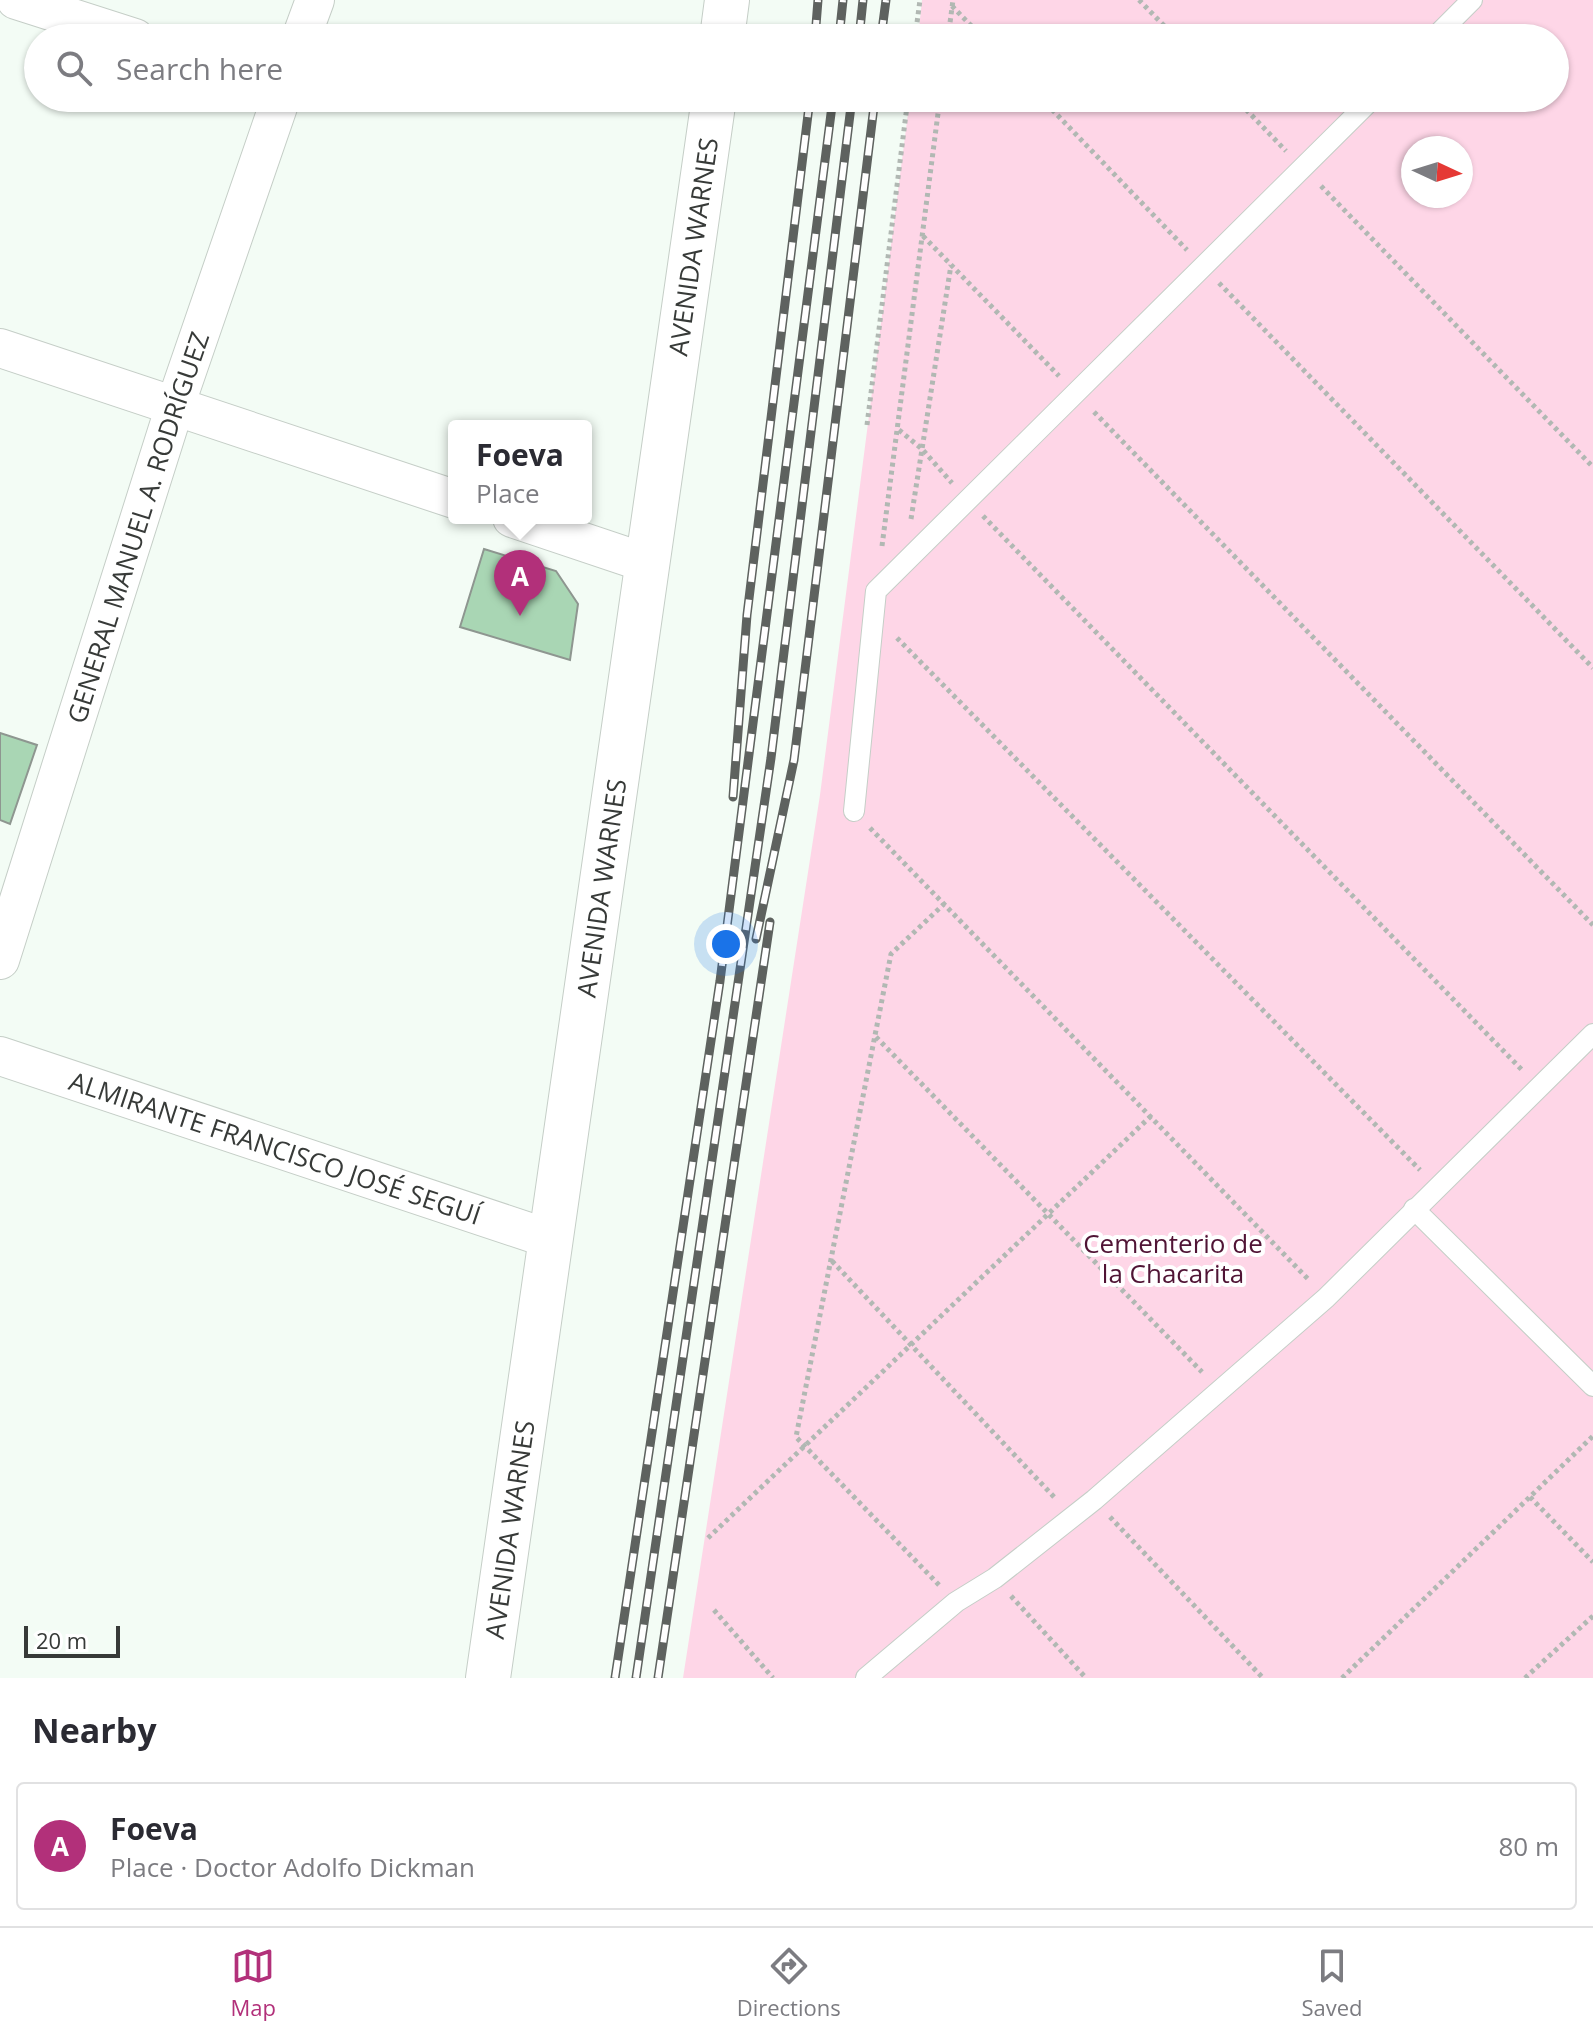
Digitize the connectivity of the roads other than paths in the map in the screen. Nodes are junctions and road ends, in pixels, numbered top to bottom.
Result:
1 (16, 0) edge
2 (315, 0) edge
3 (727, 0) edge
4 (1472, 0) edge
5 (91, 24) edge
6 (306, 24) edge
7 (724, 24) edge
8 (1448, 24) edge
9 (276, 112) edge
10 (712, 112) edge
11 (1359, 112) edge
12 (0, 348) edge
13 (175, 406) junction
14 (448, 497) edge
15 (530, 524) edge
16 (649, 564) junction
17 (854, 811) road end
18 (0, 960) edge
19 (1593, 1034) edge
20 (0, 1056) edge
21 (1414, 1209) junction
22 (550, 1239) junction
23 (1593, 1386) edge
24 (488, 1678) edge
25 (866, 1678) edge

1 - 5 street
2 - 6 street
3 - 7 main road
4 - 8 lane
9 - 13 street, GENERAL MANUEL A. RODRÍGUEZ
10 - 16 main road, AVENIDA WARNES
11 - 17 lane
12 - 13 street
13 - 14 street
13 - 18 street, GENERAL MANUEL A. RODRÍGUEZ
15 - 16 street
16 - 22 main road, AVENIDA WARNES
19 - 21 lane
20 - 22 street, ALMIRANTE FRANCISCO JOSÉ SEGUÍ
21 - 23 lane
21 - 25 lane
22 - 24 main road, AVENIDA WARNES

